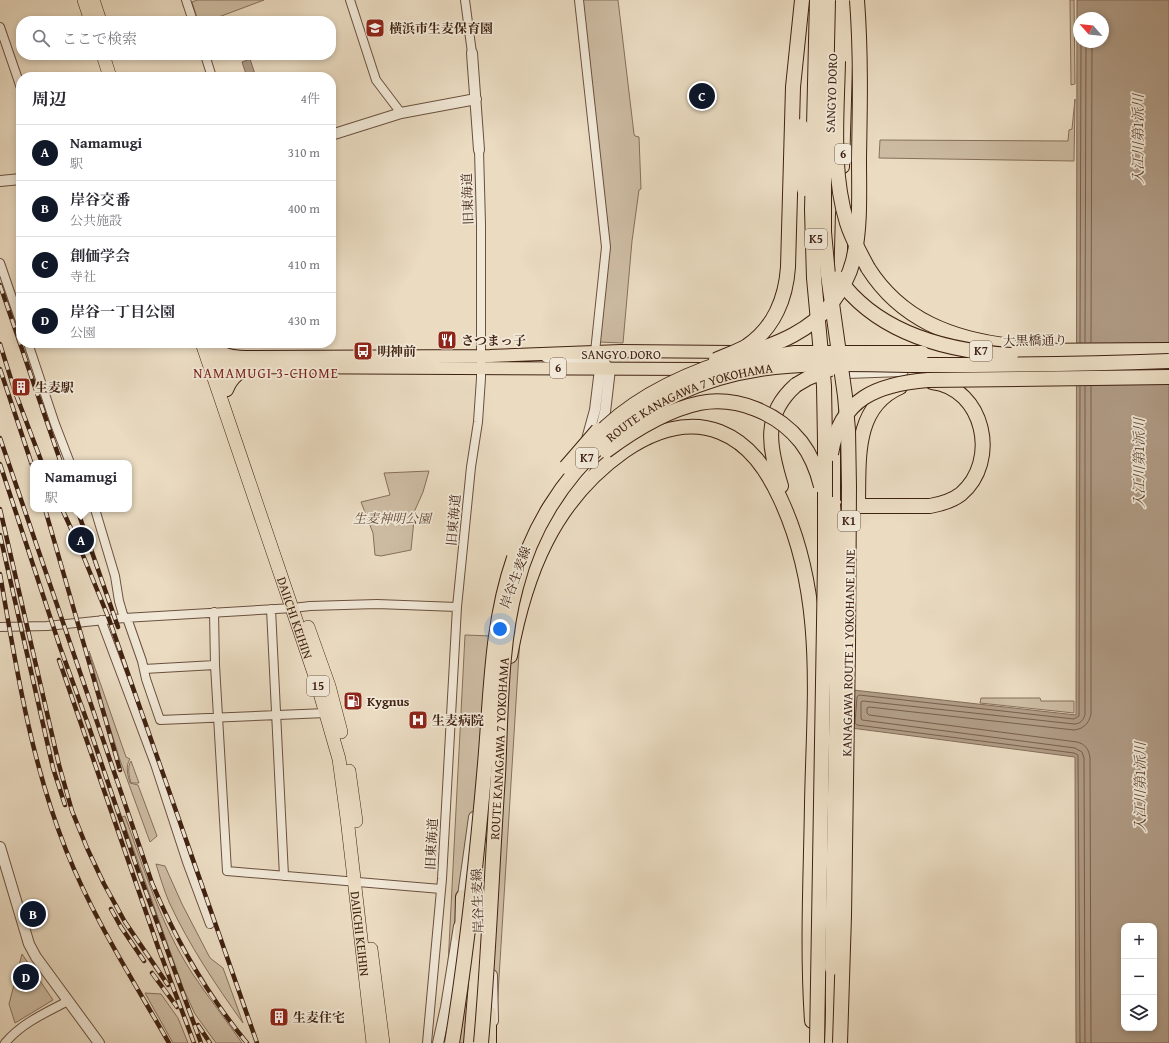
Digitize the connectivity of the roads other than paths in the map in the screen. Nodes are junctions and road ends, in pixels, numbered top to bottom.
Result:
1 (84, 0) edge
2 (93, 0) edge
3 (186, 0) edge
4 (350, 0) edge
5 (465, 0) edge
6 (578, 0) edge
7 (802, 0) edge
8 (806, 0) edge
9 (816, 0) edge
10 (828, 0) edge
11 (838, 0) edge
12 (846, 0) edge
13 (857, 0) edge
14 (89, 16) edge
15 (98, 16) edge
16 (191, 16) edge
17 (0, 27) edge
18 (472, 53) joint
19 (105, 60) edge
20 (114, 60) edge
21 (207, 60) edge
22 (108, 72) edge
23 (118, 72) edge
24 (210, 72) edge
25 (16, 73) edge
26 (476, 99) junction
27 (401, 113) junction
28 (336, 133) edge
29 (479, 150) joint
30 (16, 179) edge
31 (0, 181) edge
32 (0, 263) edge
33 (839, 307) junction
34 (16, 309) edge
35 (30, 348) edge
36 (208, 348) edge
37 (209, 348) edge
38 (210, 348) edge
39 (1041, 350) junction
40 (621, 351) junction
41 (1169, 351) edge
42 (595, 352) junction
43 (922, 353) junction
44 (523, 355) junction
45 (830, 355) junction
46 (846, 355) junction
47 (1169, 356) edge
48 (1169, 360) edge
49 (254, 362) junction
50 (481, 362) junction
51 (1169, 365) edge
52 (222, 366) junction
53 (605, 366) junction
54 (830, 373) junction
55 (847, 373) junction
56 (1169, 377) edge
57 (603, 386) junction
58 (223, 391) junction
59 (833, 421) joint
60 (69, 460) edge
61 (566, 468) junction
62 (845, 506) joint
63 (96, 512) edge
64 (534, 534) junction
65 (796, 538) junction
66 (457, 607) junction
67 (297, 608) junction
68 (272, 609) junction
69 (214, 612) junction
70 (126, 618) junction
71 (101, 620) junction
72 (836, 621) junction
73 (0, 627) edge
74 (496, 630) junction
75 (848, 647) junction
76 (215, 665) junction
77 (144, 668) junction
78 (326, 712) junction
79 (277, 715) junction
80 (219, 718) junction
81 (498, 778) junction
82 (821, 814) junction
83 (488, 832) junction
84 (0, 847) edge
85 (284, 876) junction
86 (359, 882) junction
87 (472, 885) junction
88 (441, 889) junction
89 (463, 897) junction
90 (489, 923) junction
91 (210, 924) dead end
92 (68, 1001) junction
93 (5, 1043) edge
94 (99, 1043) edge
95 (374, 1043) edge
96 (382, 1043) edge
97 (427, 1043) edge
98 (438, 1043) edge
99 (444, 1043) edge
100 (452, 1043) edge
101 (457, 1043) edge
102 (471, 1043) edge
103 (481, 1043) edge
104 (489, 1043) edge
105 (494, 1043) edge
106 (813, 1043) edge
107 (817, 1043) edge
108 (832, 1043) edge
109 (840, 1043) edge

1 - 14 highway
2 - 15 highway
3 - 16 street
4 - 27 street
5 - 18 street, 旧東海道
6 - 42 street
7 - 61 highway, bridge
8 - 47 highway, K5, bridge
9 - 82 highway, KANAGAWA ROUTE 1 YOKOHANE LINE / K1, bridge
10 - 75 highway, KANAGAWA ROUTE 1 YOKOHANE LINE / K1, bridge
11 - 39 highway, bridge
12 - 33 main road, SANGYO DORO / 6
13 - 64 highway, bridge
17 - 25 street
18 - 26 street, 旧東海道
19 - 22 highway
20 - 23 highway
21 - 24 street
26 - 27 street
26 - 29 street, 旧東海道
27 - 28 street
29 - 50 street, 旧東海道
30 - 31 street
32 - 34 street
33 - 45 main road, SANGYO DORO / 6
33 - 46 main road, SANGYO DORO / 6
35 - 60 street
36 - 58 highway, DAIICHI KEIHIN / 15
37 - 52 highway, DAIICHI KEIHIN / 15
38 - 49 main road, SANGYO DORO / 6
39 - 41 highway
39 - 43 highway, ROUTE KANAGAWA 7 YOKOHAMA / K7, bridge
40 - 42 main road, SANGYO DORO / 6
40 - 45 main road, SANGYO DORO / 6
40 - 53 street
41 - 46 street, 大黒橋通り
42 - 44 main road, SANGYO DORO / 6
43 - 61 highway, ROUTE KANAGAWA 7 YOKOHAMA / K7, bridge
43 - 65 highway, bridge
44 - 50 main road, SANGYO DORO / 6
44 - 53 street
45 - 46 street, 大黒橋通り
45 - 54 main road
46 - 55 main road, SANGYO DORO / 6
48 - 64 highway, ROUTE KANAGAWA 7 YOKOHAMA / K7, bridge
49 - 50 main road, SANGYO DORO / 6
49 - 52 main road, SANGYO DORO / 6
49 - 58 main road, SANGYO DORO / 6
50 - 53 main road, SANGYO DORO / 6
50 - 66 street, 旧東海道
51 - 55 street, 大黒橋通り, bridge
52 - 58 highway, DAIICHI KEIHIN / 15
53 - 54 main road, SANGYO DORO / 6
53 - 57 street, 岸谷生麦線
54 - 55 main road, SANGYO DORO / 6
54 - 59 main road
55 - 62 main road
56 - 72 highway, bridge
57 - 83 street, 岸谷生麦線, bridge
57 - 89 street, 岸谷生麦線, bridge
58 - 67 highway, DAIICHI KEIHIN / 15
59 - 82 highway, bridge
61 - 74 highway, ROUTE KANAGAWA 7 YOKOHAMA / K7, bridge
62 - 75 highway, bridge
63 - 70 street
64 - 81 highway, ROUTE KANAGAWA 7 YOKOHAMA / K7, bridge
65 - 81 highway, bridge
65 - 106 highway
66 - 67 street
66 - 88 street, 旧東海道
67 - 68 street
67 - 78 highway, DAIICHI KEIHIN / 15
67 - 86 highway, DAIICHI KEIHIN / 15
68 - 69 street
68 - 79 street
69 - 70 street
69 - 76 street
70 - 71 street
70 - 77 street
71 - 73 street
71 - 91 street
72 - 74 highway, bridge
72 - 108 highway, bridge
74 - 87 highway, ROUTE KANAGAWA 7 YOKOHAMA / K7, bridge
75 - 109 highway, KANAGAWA ROUTE 1 YOKOHANE LINE / K1, bridge
76 - 77 street
76 - 80 street
77 - 80 street
78 - 79 street
78 - 86 highway, DAIICHI KEIHIN / 15
79 - 80 street
79 - 85 street
80 - 85 street
81 - 90 highway, ROUTE KANAGAWA 7 YOKOHAMA / K7, bridge
82 - 107 highway, KANAGAWA ROUTE 1 YOKOHANE LINE / K1, bridge
83 - 102 highway
83 - 105 street, 岸谷生麦線, bridge
84 - 92 street
85 - 86 street
86 - 88 street
86 - 95 highway, DAIICHI KEIHIN / 15
86 - 96 highway, DAIICHI KEIHIN / 15
87 - 99 highway, bridge
87 - 100 highway, ROUTE KANAGAWA 7 YOKOHAMA / K7, bridge
88 - 97 street, 旧東海道
89 - 98 street, 岸谷生麦線
89 - 101 highway, bridge
90 - 103 highway, ROUTE KANAGAWA 7 YOKOHAMA / K7, bridge
90 - 104 highway, bridge
92 - 93 street
92 - 94 street

